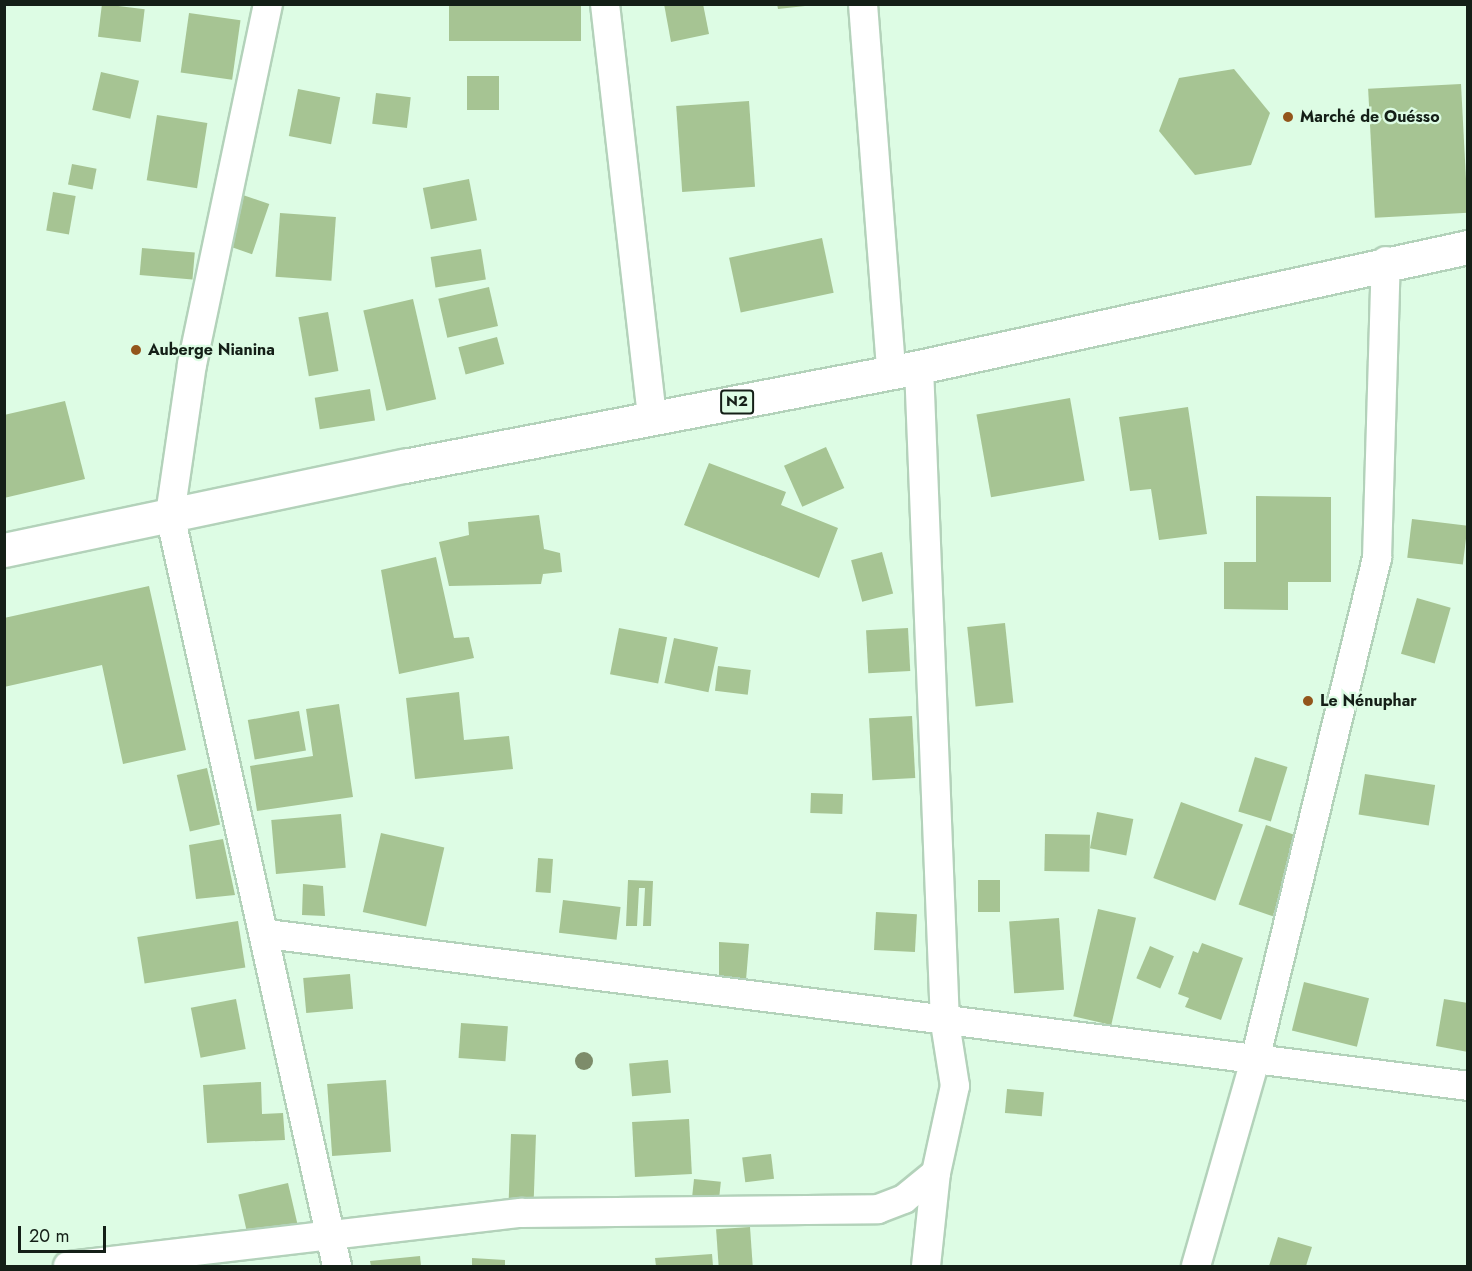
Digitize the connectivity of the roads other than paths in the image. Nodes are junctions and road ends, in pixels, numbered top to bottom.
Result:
1 (268, 4) edge
2 (605, 4) edge
3 (863, 4) edge
4 (1467, 247) edge
5 (1386, 261) junction
6 (905, 369) junction
7 (652, 419) junction
8 (170, 515) junction
9 (4, 550) edge
10 (267, 934) junction
11 (945, 1023) junction
12 (1255, 1060) junction
13 (1467, 1086) edge
14 (936, 1173) junction
15 (334, 1253) edge
16 (68, 1266) edge
17 (926, 1266) edge
18 (1196, 1266) edge

1 - 8 street
2 - 7 street
3 - 6 street
4 - 5 highway, N2
5 - 6 highway, N2
5 - 12 street
6 - 7 highway, N2
6 - 11 street
7 - 8 highway, N2
8 - 9 highway, N2
8 - 10 street
10 - 11 street
10 - 15 street
11 - 12 street
11 - 14 street
12 - 13 street
12 - 18 street
14 - 15 street
14 - 17 street
15 - 16 street

